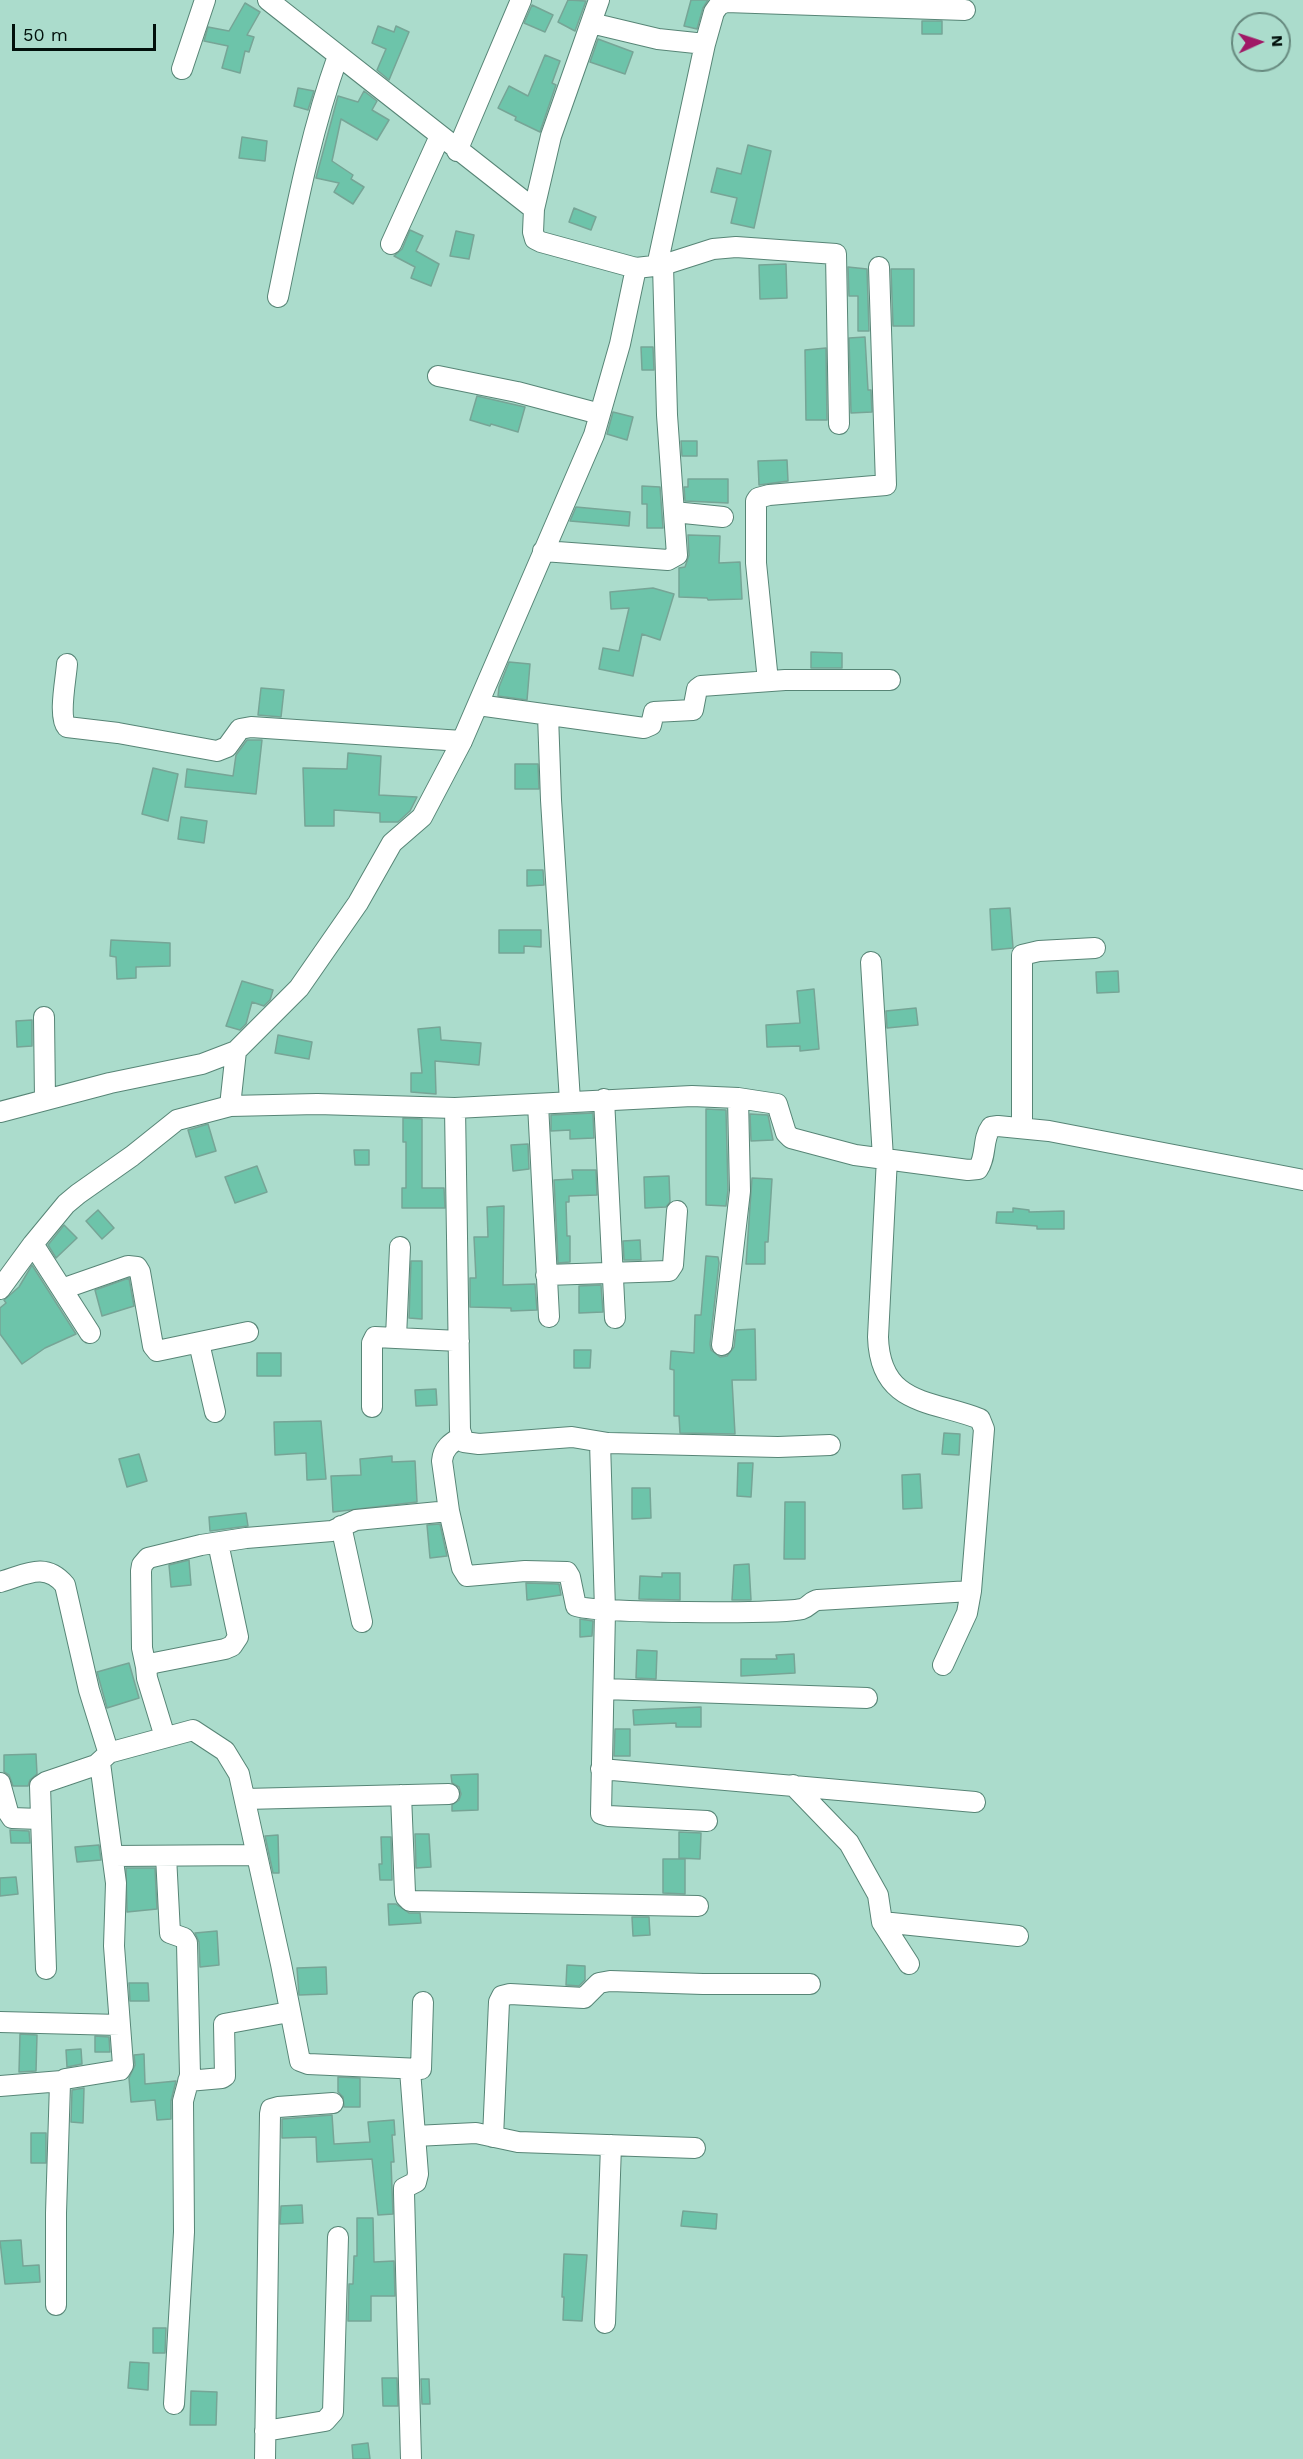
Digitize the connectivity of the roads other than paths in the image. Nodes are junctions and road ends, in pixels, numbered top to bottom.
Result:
1 (205, 0) edge
2 (268, 0) edge
3 (521, 0) edge
4 (599, 0) edge
5 (965, 10) dead end
6 (591, 23) junction
7 (705, 44) junction
8 (338, 56) junction
9 (182, 69) dead end
10 (440, 136) junction
11 (457, 151) junction
12 (534, 209) junction
13 (391, 244) dead end
14 (660, 265) junction
15 (879, 267) dead end
16 (636, 268) junction
17 (278, 297) dead end
18 (438, 376) dead end
19 (600, 414) junction
20 (839, 424) dead end
21 (674, 512) junction
22 (723, 517) dead end
23 (543, 551) junction
24 (67, 664) dead end
25 (890, 680) dead end
26 (768, 681) junction
27 (478, 705) junction
28 (548, 715) junction
29 (462, 741) junction
30 (1095, 948) dead end
31 (871, 962) dead end
32 (44, 1017) dead end
33 (236, 1051) junction
34 (738, 1098) junction
35 (604, 1099) junction
36 (45, 1100) junction
37 (570, 1101) junction
38 (538, 1104) junction
39 (231, 1106) junction
40 (455, 1108) junction
41 (0, 1112) edge
42 (1022, 1128) junction
43 (885, 1158) junction
44 (1303, 1180) edge
45 (677, 1210) dead end
46 (33, 1244) junction
47 (400, 1247) dead end
48 (613, 1273) junction
49 (546, 1275) junction
50 (0, 1289) edge
51 (62, 1289) junction
52 (549, 1317) dead end
53 (615, 1318) dead end
54 (248, 1332) dead end
55 (90, 1333) dead end
56 (396, 1337) junction
57 (459, 1341) junction
58 (199, 1343) junction
59 (722, 1345) dead end
60 (372, 1407) dead end
61 (215, 1412) dead end
62 (461, 1437) junction
63 (600, 1442) junction
64 (830, 1445) dead end
65 (449, 1511) junction
66 (341, 1526) junction
67 (218, 1543) junction
68 (0, 1582) edge
69 (971, 1591) junction
70 (606, 1610) junction
71 (362, 1622) dead end
72 (943, 1665) dead end
73 (146, 1667) junction
74 (603, 1689) junction
75 (867, 1698) dead end
76 (165, 1737) junction
77 (105, 1757) junction
78 (601, 1769) junction
79 (0, 1783) edge
80 (794, 1785) junction
81 (448, 1794) dead end
82 (401, 1795) junction
83 (245, 1799) junction
84 (975, 1802) dead end
85 (40, 1818) junction
86 (707, 1821) dead end
87 (257, 1855) junction
88 (113, 1856) junction
89 (166, 1856) junction
90 (698, 1906) dead end
91 (882, 1922) junction
92 (1018, 1936) dead end
93 (909, 1964) dead end
94 (46, 1969) dead end
95 (810, 1984) dead end
96 (423, 2002) dead end
97 (289, 2012) junction
98 (0, 2022) edge
99 (120, 2025) junction
100 (410, 2070) junction
101 (62, 2081) junction
102 (189, 2082) junction
103 (0, 2086) edge
104 (333, 2103) dead end
105 (415, 2136) junction
106 (494, 2137) junction
107 (611, 2145) junction
108 (695, 2148) dead end
109 (338, 2237) dead end
110 (56, 2305) dead end
111 (605, 2323) dead end
112 (174, 2404) dead end
113 (265, 2431) junction
114 (265, 2459) edge
115 (411, 2459) edge

1 - 9 street
2 - 8 street
3 - 11 street
4 - 6 street
5 - 7 street
6 - 7 street
6 - 12 street
7 - 14 street
8 - 10 street
8 - 17 street
10 - 11 street
10 - 13 street
11 - 12 street
12 - 16 street
14 - 16 street
14 - 20 street
14 - 21 street
15 - 26 street
16 - 19 street
18 - 19 street
19 - 23 street
21 - 22 street
21 - 23 street
23 - 27 street
24 - 29 street
25 - 26 street
26 - 28 street
27 - 28 street
27 - 29 street
28 - 37 street
29 - 33 street
30 - 42 street
31 - 43 street
32 - 36 street
33 - 36 street
33 - 39 street
34 - 35 street
34 - 43 street
34 - 59 street
35 - 37 street
35 - 48 street
36 - 41 street
37 - 38 street
38 - 40 street
38 - 49 street
39 - 40 street
39 - 46 street
40 - 57 street
42 - 43 street
42 - 44 street
43 - 69 street
45 - 48 street
46 - 50 street
46 - 51 street
47 - 56 street
48 - 49 street
48 - 53 street
49 - 52 street
51 - 55 street
51 - 58 street
54 - 58 street
56 - 57 street
56 - 60 street
57 - 62 street
58 - 61 street
62 - 63 street
62 - 65 street
63 - 64 street
63 - 70 street
65 - 66 street
65 - 70 street
66 - 67 street
66 - 71 street
67 - 73 street
67 - 73 street
68 - 77 street
69 - 70 street
69 - 72 street
70 - 74 street
73 - 76 street
74 - 75 street
74 - 78 street
76 - 77 street
76 - 83 street
77 - 85 street
77 - 88 street
78 - 80 street
78 - 86 street
79 - 85 street
80 - 84 street
80 - 91 street
81 - 82 street
82 - 83 street
82 - 90 street
83 - 87 street
85 - 94 street
87 - 89 street
87 - 97 street
88 - 89 street
88 - 99 street
89 - 102 street
91 - 92 street
91 - 93 street
95 - 106 street
96 - 100 street
97 - 100 street
97 - 102 street
98 - 99 street
99 - 101 street
100 - 105 street
101 - 103 street
101 - 110 street
102 - 112 street
104 - 113 street
105 - 106 street
105 - 115 street
106 - 107 street
107 - 108 street
107 - 111 street
109 - 113 street
113 - 114 street

